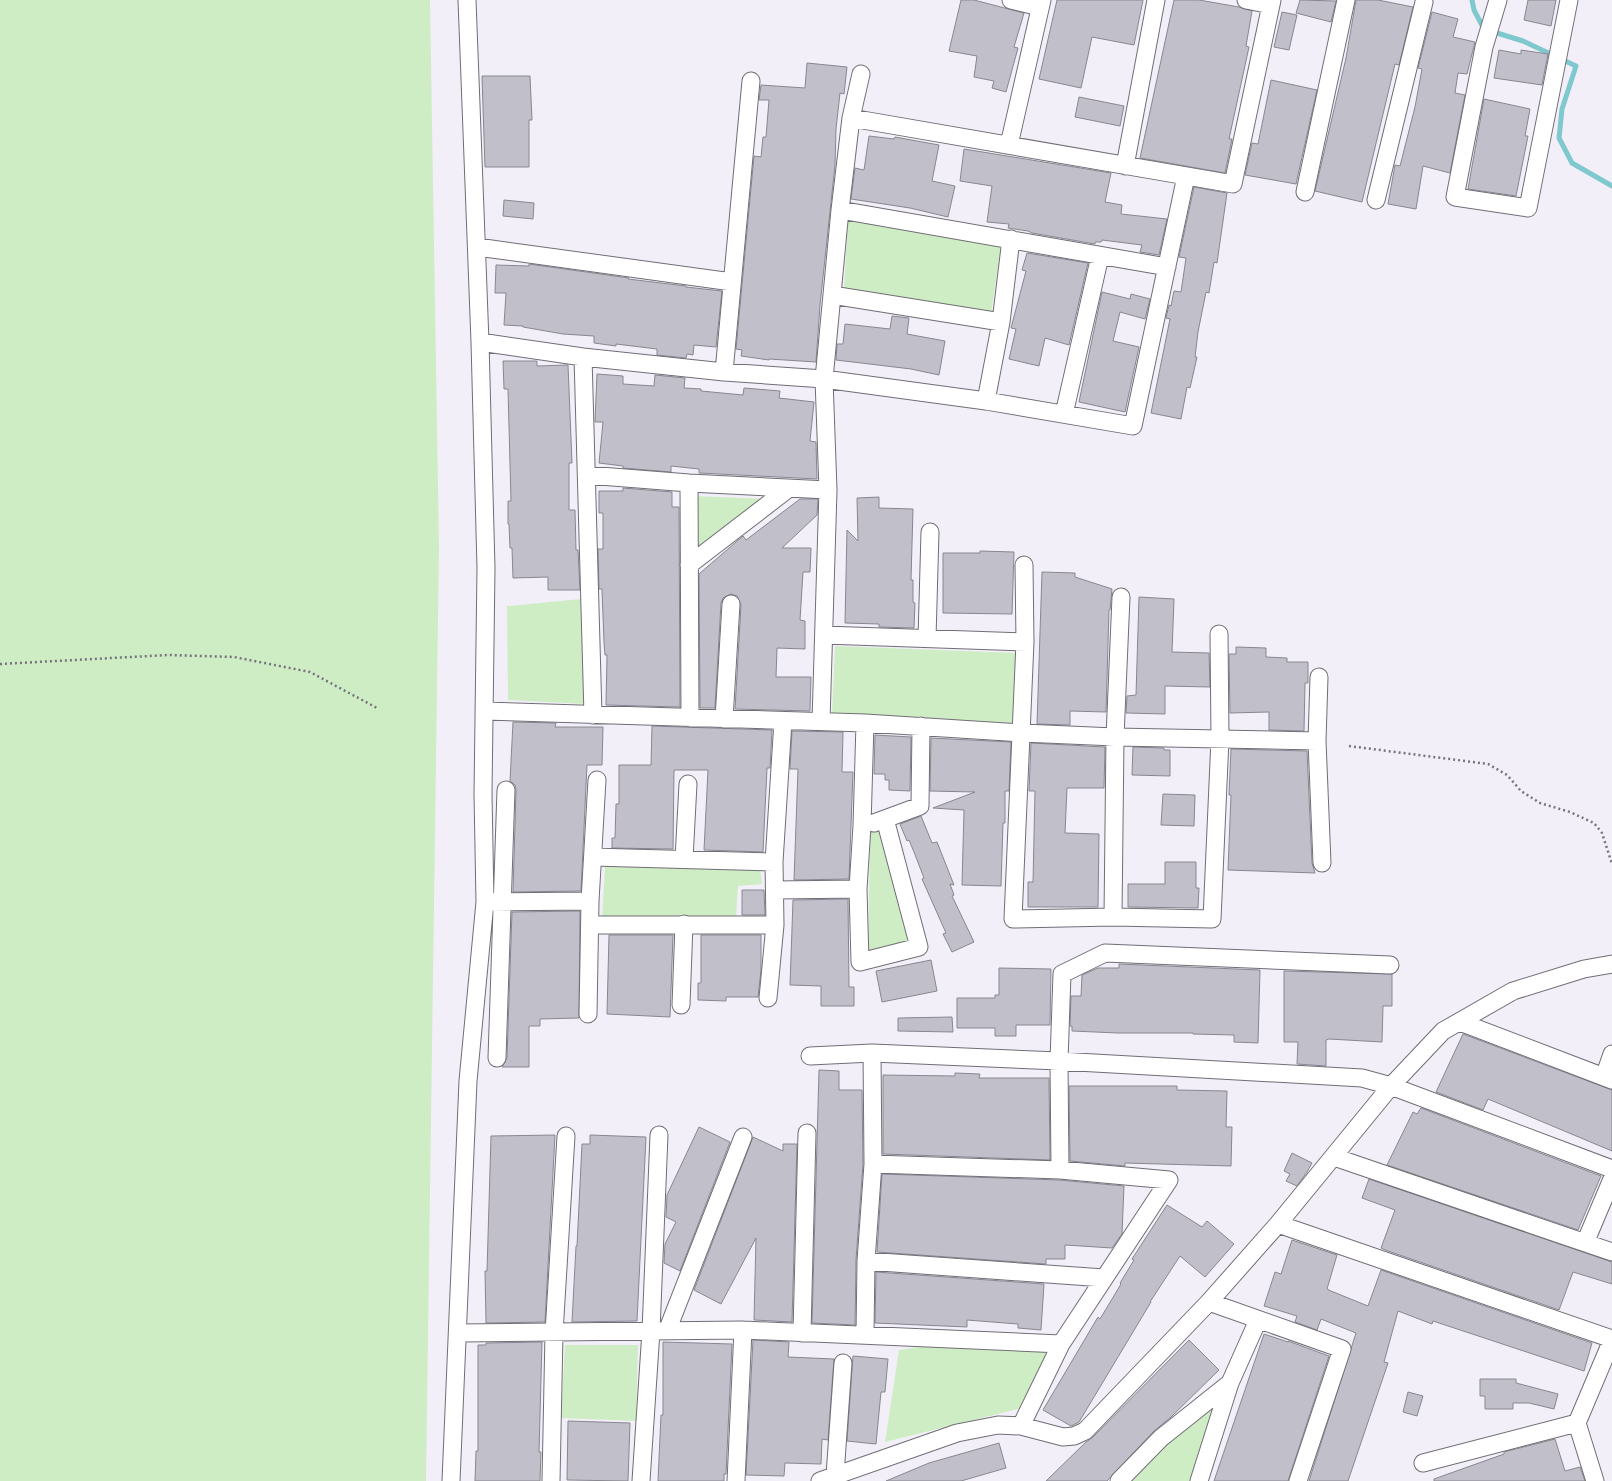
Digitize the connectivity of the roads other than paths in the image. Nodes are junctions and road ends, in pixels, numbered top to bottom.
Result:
1 (467, 0) edge
2 (1011, 0) edge
3 (1156, 0) edge
4 (1246, 0) edge
5 (1346, 0) edge
6 (1498, 0) edge
7 (1569, 0) edge
8 (1421, 1) edge
9 (1271, 2) edge
10 (1041, 4) edge
11 (861, 74) dead end
12 (751, 81) dead end
13 (851, 118) junction
14 (1009, 145) junction
15 (1125, 166) junction
16 (1186, 176) junction
17 (1305, 192) dead end
18 (1376, 200) dead end
19 (840, 210) junction
20 (1011, 239) junction
21 (477, 247) junction
22 (1100, 256) junction
23 (1166, 267) junction
24 (732, 282) junction
25 (832, 294) junction
26 (1001, 322) junction
27 (480, 342) junction
28 (584, 357) junction
29 (724, 372) junction
30 (824, 379) junction
31 (986, 401) junction
32 (1064, 414) junction
33 (588, 475) junction
34 (689, 483) junction
35 (788, 489) junction
36 (828, 490) junction
37 (930, 532) dead end
38 (688, 565) junction
39 (1024, 565) dead end
40 (1121, 596) dead end
41 (731, 604) dead end
42 (1219, 634) dead end
43 (824, 635) junction
44 (927, 638) junction
45 (1025, 642) junction
46 (1319, 677) dead end
47 (484, 711) junction
48 (593, 715) junction
49 (690, 718) junction
50 (724, 719) junction
51 (784, 721) junction
52 (821, 721) junction
53 (865, 723) junction
54 (921, 726) junction
55 (1022, 733) junction
56 (1115, 737) junction
57 (1220, 739) junction
58 (1317, 741) junction
59 (597, 780) dead end
60 (688, 784) dead end
61 (506, 790) dead end
62 (885, 819) junction
63 (862, 826) junction
64 (593, 857) junction
65 (684, 859) junction
66 (774, 862) junction
67 (1322, 863) dead end
68 (858, 889) junction
69 (775, 890) junction
70 (502, 901) junction
71 (590, 901) junction
72 (485, 902) junction
73 (1114, 917) junction
74 (684, 924) junction
75 (775, 925) junction
76 (590, 926) junction
77 (1612, 963) edge
78 (1390, 965) dead end
79 (768, 998) dead end
80 (681, 1005) dead end
81 (588, 1014) dead end
82 (1460, 1022) junction
83 (872, 1053) junction
84 (1612, 1054) edge
85 (810, 1056) dead end
86 (497, 1058) dead end
87 (1059, 1061) junction
88 (1608, 1079) edge
89 (1391, 1086) junction
90 (807, 1133) dead end
91 (659, 1135) dead end
92 (566, 1136) dead end
93 (743, 1137) dead end
94 (1334, 1156) junction
95 (873, 1164) junction
96 (1612, 1169) edge
97 (1060, 1170) junction
98 (1612, 1179) edge
99 (1278, 1224) junction
100 (1585, 1243) junction
101 (1612, 1252) edge
102 (866, 1261) junction
103 (1104, 1278) junction
104 (1209, 1302) junction
105 (1258, 1320) junction
106 (743, 1330) junction
107 (659, 1331) junction
108 (458, 1333) junction
109 (554, 1333) junction
110 (802, 1333) junction
111 (865, 1334) junction
112 (1612, 1340) edge
113 (1061, 1344) junction
114 (843, 1363) dead end
115 (1230, 1383) junction
116 (1577, 1423) junction
117 (1021, 1426) junction
118 (1423, 1463) dead end
119 (828, 1478) edge
120 (451, 1481) edge
121 (551, 1481) edge
122 (641, 1481) edge
123 (736, 1481) edge
124 (1119, 1481) edge
125 (1200, 1481) edge
126 (1298, 1481) edge
127 (1595, 1481) edge

1 - 21 street
2 - 10 street
3 - 15 street
4 - 9 street
5 - 17 street
6 - 7 street
8 - 18 street
9 - 16 street
10 - 14 street
11 - 13 street
12 - 24 street
13 - 14 street
13 - 19 street
14 - 15 street
15 - 16 street
16 - 23 street
19 - 20 street
19 - 25 street
20 - 22 street
20 - 26 street
21 - 24 street
21 - 27 street
22 - 23 street
22 - 32 street
23 - 32 street
24 - 29 street
25 - 26 street
25 - 30 street
26 - 31 street
27 - 28 street
27 - 47 street
28 - 29 street
28 - 33 street
29 - 30 street
30 - 31 street
30 - 36 street
31 - 32 street
33 - 34 street
33 - 48 street
34 - 35 street
34 - 38 street
35 - 36 street
35 - 38 street
36 - 43 street
37 - 44 street
38 - 49 street
39 - 45 street
40 - 56 street
41 - 50 street
42 - 57 street
43 - 44 street
43 - 52 street
44 - 45 street
45 - 55 street
46 - 58 street
47 - 48 street
47 - 72 street
48 - 49 street
49 - 50 street
50 - 51 street
51 - 52 street
51 - 66 street
52 - 53 street
53 - 54 street
53 - 63 street
54 - 55 street
54 - 62 street
55 - 56 street
55 - 73 street
56 - 57 street
56 - 73 street
57 - 58 street
57 - 73 street
58 - 67 street
59 - 64 street
60 - 65 street
61 - 70 street
62 - 63 street
62 - 68 street
63 - 68 street
64 - 65 street
64 - 71 street
65 - 66 street
66 - 69 street
68 - 69 street
69 - 75 street
70 - 71 street
70 - 72 street
70 - 86 street
71 - 76 street
72 - 108 street
74 - 75 street
74 - 76 street
74 - 80 street
75 - 79 street
76 - 81 street
77 - 82 street
78 - 87 street
82 - 88 street
82 - 89 street
83 - 85 street
83 - 87 street
83 - 95 street
84 - 88 street
87 - 89 street
87 - 97 street
89 - 94 street
89 - 96 street
90 - 110 street
91 - 107 street
92 - 109 street
93 - 107 street
94 - 99 street
94 - 100 street
95 - 97 street
95 - 102 street
97 - 103 street
98 - 100 street
99 - 104 street
99 - 112 street
100 - 101 street
102 - 103 street
102 - 111 street
103 - 113 street
104 - 105 street
104 - 117 street
105 - 115 street
105 - 126 street
106 - 107 street
106 - 110 street
106 - 123 street
107 - 109 street
107 - 122 street
108 - 109 street
108 - 120 street
109 - 121 street
110 - 111 street
111 - 113 street
112 - 116 street
113 - 117 street
114 - 119 street
115 - 124 street
115 - 125 street
116 - 118 street
116 - 127 street
117 - 119 street

